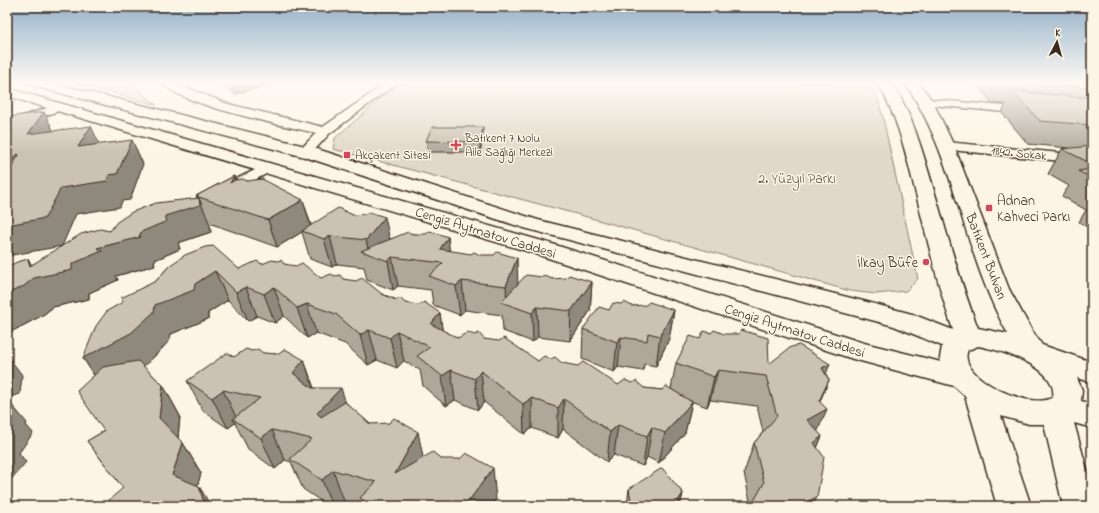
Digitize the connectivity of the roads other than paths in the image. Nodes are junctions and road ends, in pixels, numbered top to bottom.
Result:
1 (60, 107) joint
2 (131, 107) edge
3 (226, 107) edge
4 (359, 107) edge
5 (899, 107) edge
6 (928, 107) edge
7 (981, 107) edge
8 (1037, 112) edge
9 (7, 125) edge
10 (326, 131) junction
11 (946, 146) junction
12 (305, 152) junction
13 (1092, 160) edge
14 (267, 168) junction
15 (208, 198) edge
16 (964, 341) junction
17 (1032, 352) junction
18 (1092, 373) edge
19 (970, 384) junction
20 (1059, 409) junction
21 (1092, 416) edge
22 (1014, 506) edge
23 (1080, 506) edge

1 - 9 street
1 - 14 main road, Cengiz Aytmatov Caddesi
2 - 12 main road, Cengiz Aytmatov Caddesi
3 - 10 street
4 - 10 street
5 - 16 main road
6 - 11 main road, Batıkent Bulvarı
7 - 8 street
10 - 12 street
11 - 13 street, 1842. Sokak
11 - 17 main road, Batıkent Bulvarı
12 - 16 main road, Cengiz Aytmatov Caddesi
14 - 15 street
14 - 19 main road, Cengiz Aytmatov Caddesi
16 - 17 main road, Cengiz Aytmatov Caddesi
16 - 19 main road
17 - 18 main road, Cengiz Aytmatov Caddesi
17 - 20 main road, Batıkent Bulvarı
19 - 20 main road, Cengiz Aytmatov Caddesi
19 - 22 main road
20 - 21 main road, Cengiz Aytmatov Caddesi
20 - 23 main road

